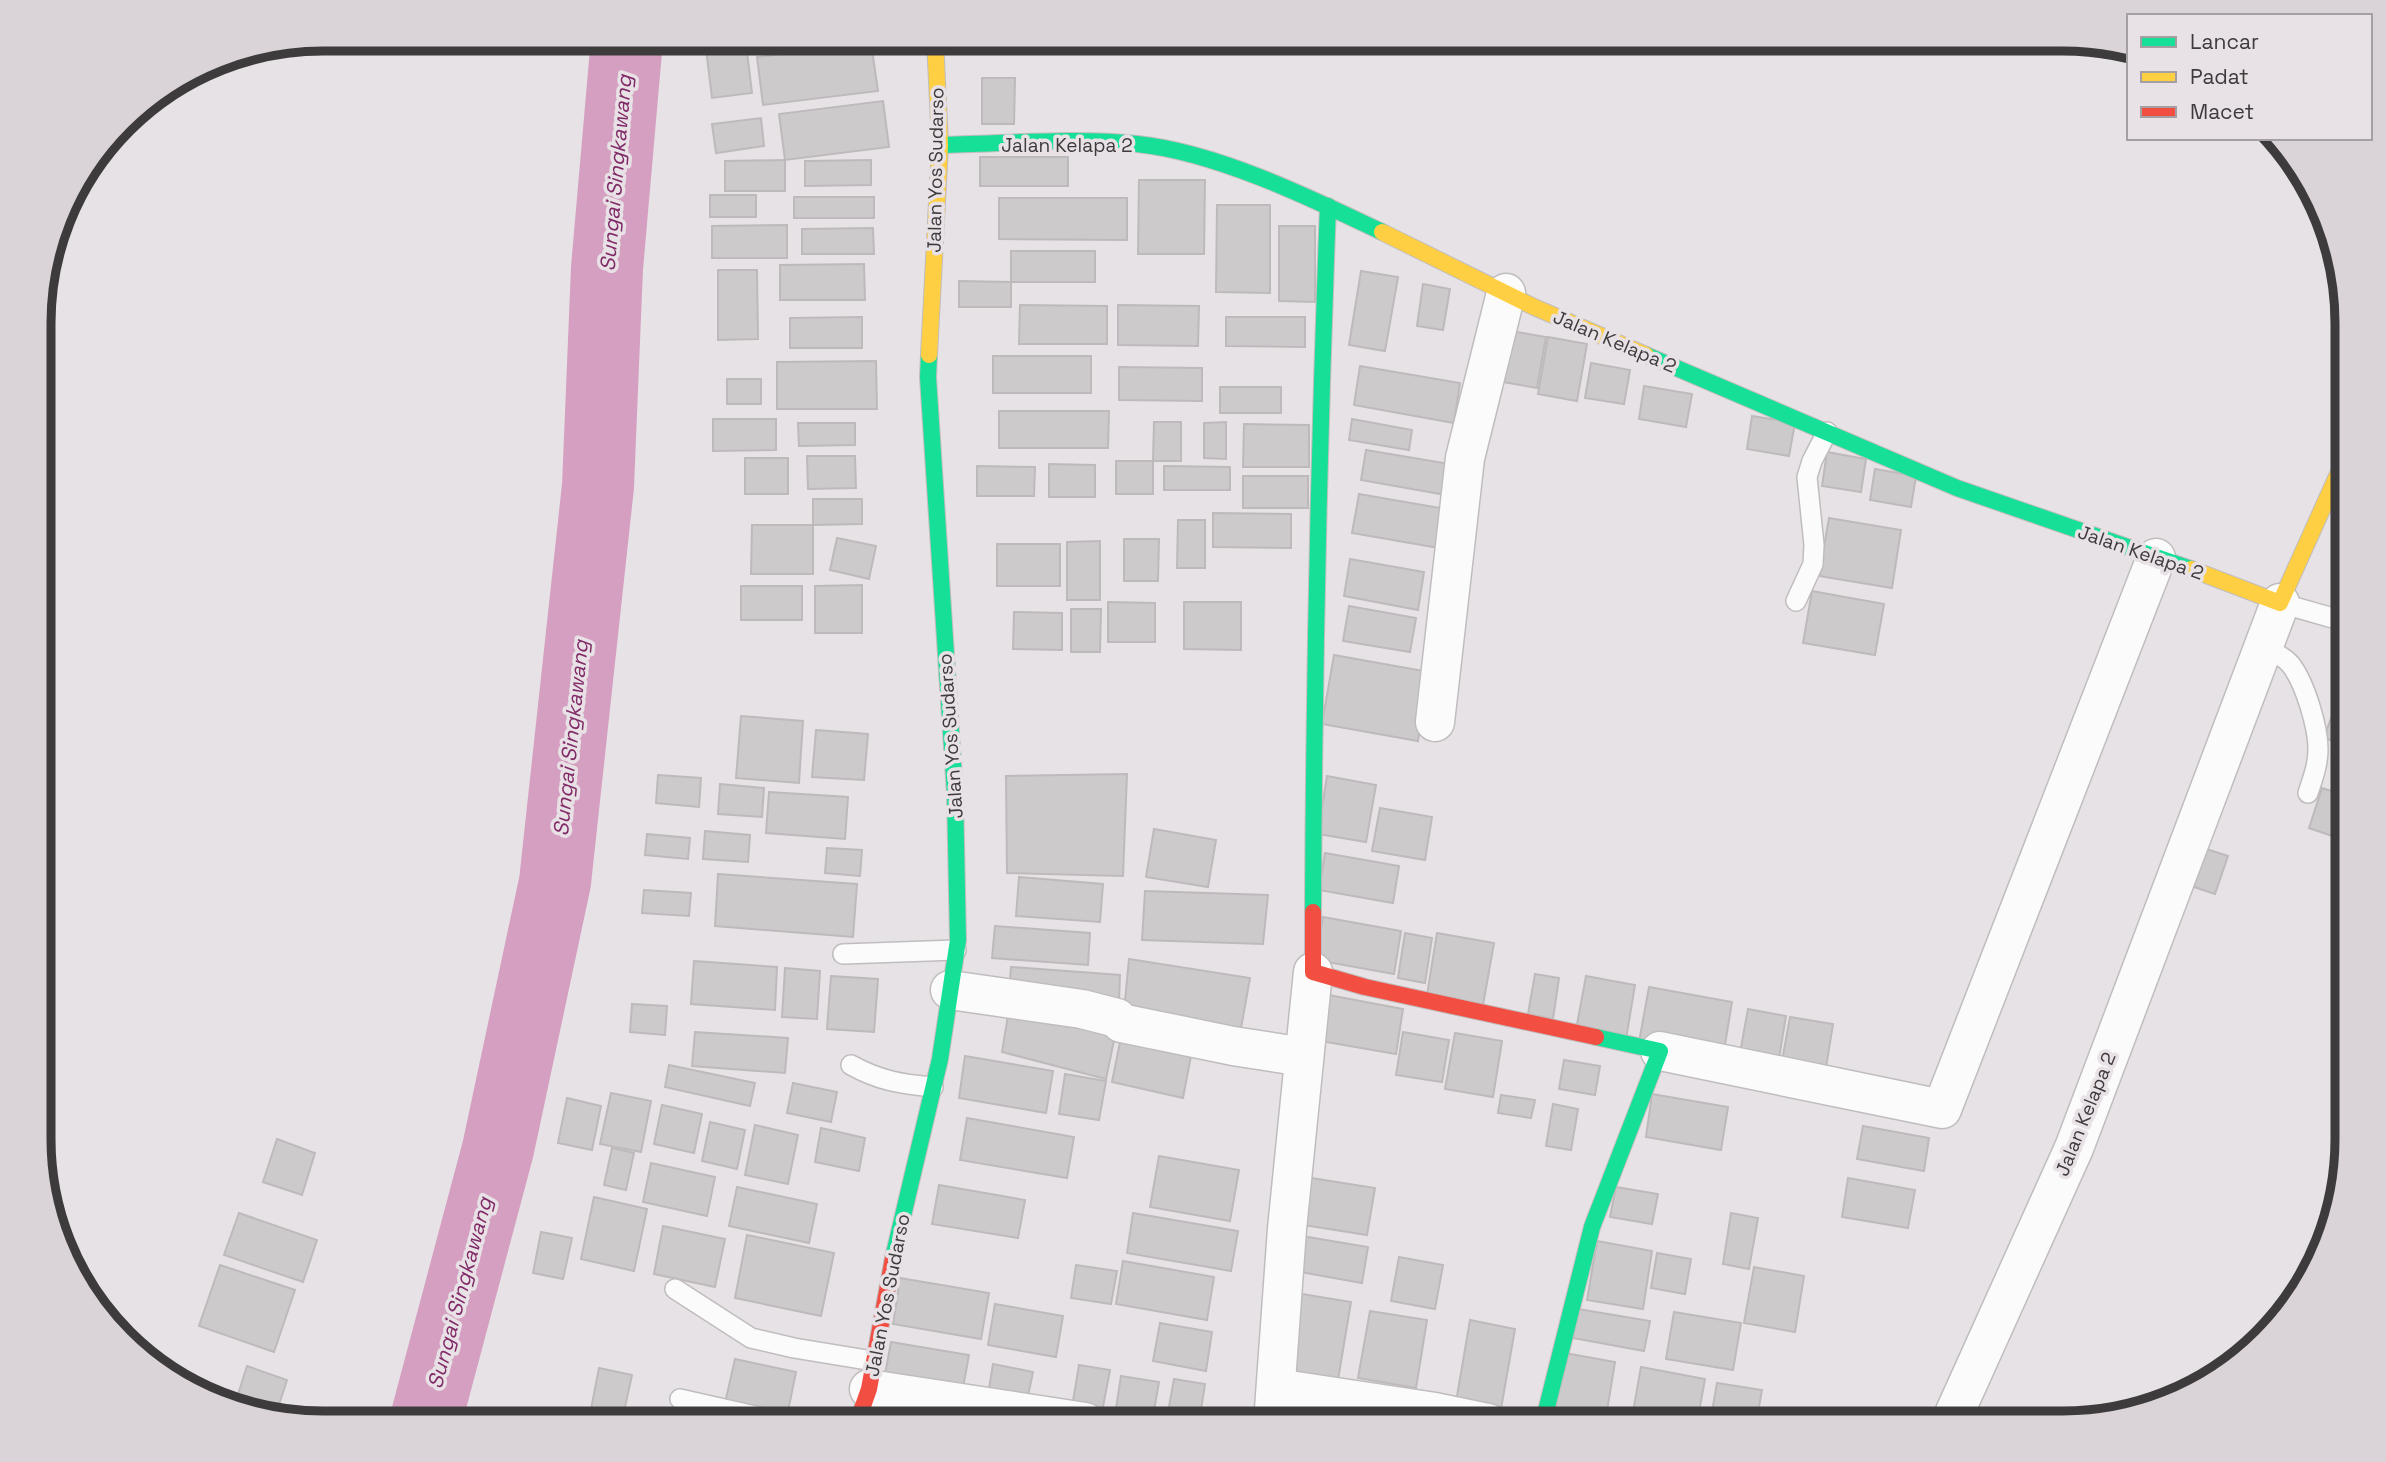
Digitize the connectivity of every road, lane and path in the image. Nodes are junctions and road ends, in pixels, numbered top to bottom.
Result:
1 (936, 51) edge
2 (940, 145) junction
3 (1328, 206) junction
4 (1506, 293) junction
5 (1827, 432) junction
6 (2335, 474) edge
7 (2156, 558) junction
8 (2263, 597) junction
9 (1796, 601) dead end
10 (2335, 618) edge
11 (2262, 650) junction
12 (1435, 722) dead end
13 (2308, 793) dead end
14 (956, 950) junction
15 (843, 954) dead end
16 (1313, 972) junction
17 (950, 990) junction
18 (1660, 1051) junction
19 (1304, 1057) junction
20 (851, 1065) dead end
21 (933, 1087) junction
22 (675, 1289) dead end
23 (866, 1391) edge
24 (680, 1399) dead end
25 (1275, 1406) edge
26 (733, 1411) edge
27 (1004, 1411) edge
28 (1408, 1411) edge
29 (1547, 1411) edge
30 (1955, 1411) edge

1 - 2 street, Jalan Yos Sudarso
2 - 3 street, Jalan Kelapa 2
2 - 14 street, Jalan Yos Sudarso
3 - 4 street, Jalan Kelapa 2
3 - 16 street
4 - 5 street, Jalan Kelapa 2
4 - 12 street
5 - 7 street, Jalan Kelapa 2
5 - 9 lane
6 - 8 street, Jalan Kelapa 2
7 - 8 street, Jalan Kelapa 2
7 - 18 street
8 - 10 lane
8 - 11 street, Jalan Kelapa 2
11 - 13 lane
11 - 30 street, Jalan Kelapa 2
14 - 15 lane
14 - 17 street, Jalan Yos Sudarso
16 - 18 street
16 - 19 street
17 - 19 street
17 - 21 street, Jalan Yos Sudarso
18 - 29 street
19 - 25 street
20 - 21 lane
21 - 23 street, Jalan Yos Sudarso
22 - 23 lane
23 - 27 street
24 - 26 lane
25 - 28 street

